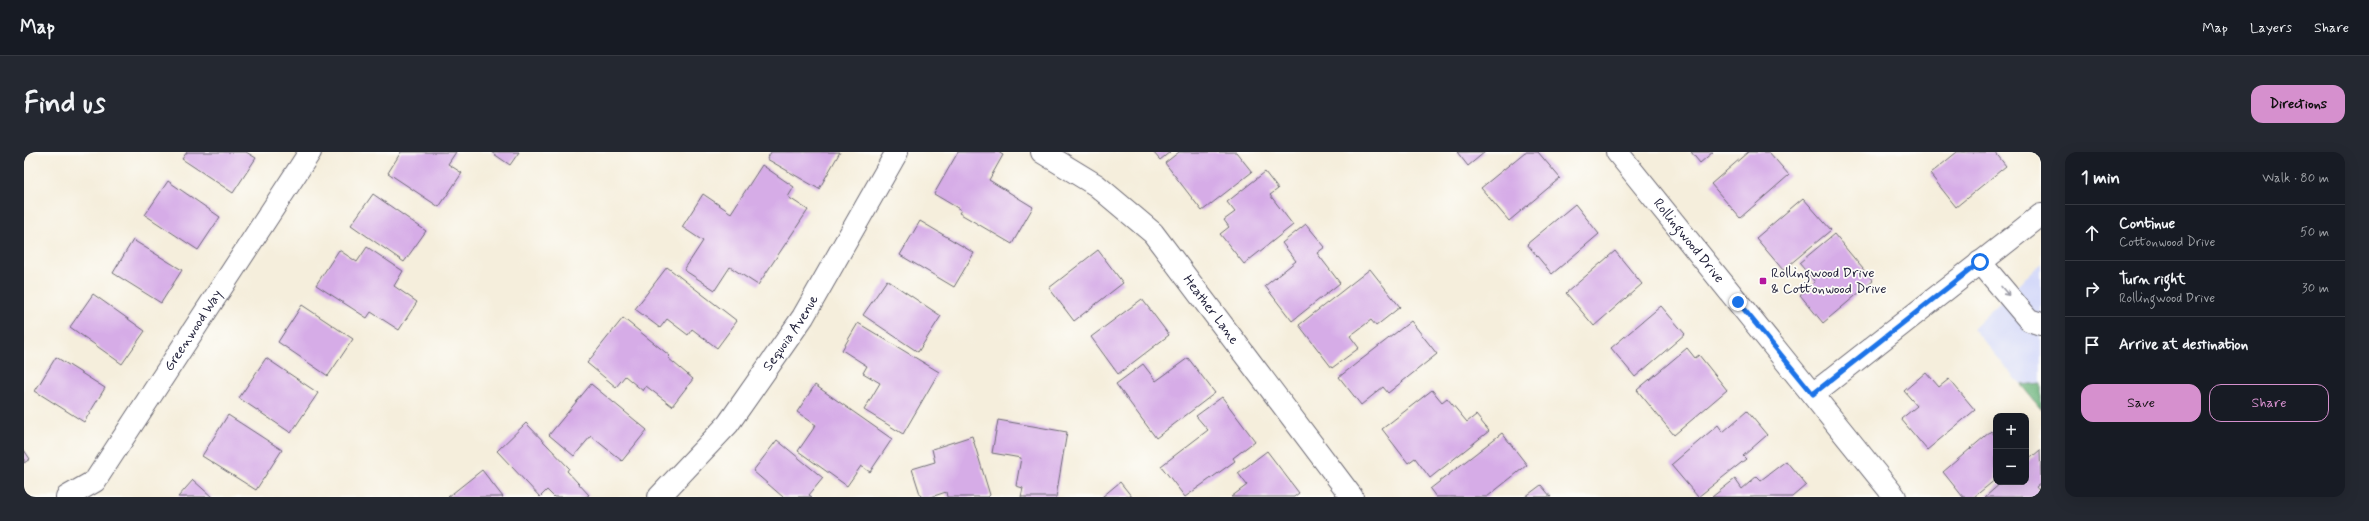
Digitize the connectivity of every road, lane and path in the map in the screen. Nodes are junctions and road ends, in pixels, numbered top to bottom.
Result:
1 (310, 152) edge
2 (897, 152) edge
3 (1042, 152) edge
4 (1617, 152) edge
5 (2041, 214) edge
6 (1980, 262) junction
7 (2041, 324) edge
8 (1813, 394) junction
9 (67, 497) edge
10 (659, 497) edge
11 (1352, 497) edge
12 (1895, 497) edge

1 - 9 street, Greenwood Way
2 - 10 street, Sequoia Avenue
3 - 11 street, Heather Lane
4 - 8 street, Rollingwood Drive
5 - 6 street
6 -> 7 street
6 - 8 street
8 - 12 street, Rollingwood Drive

